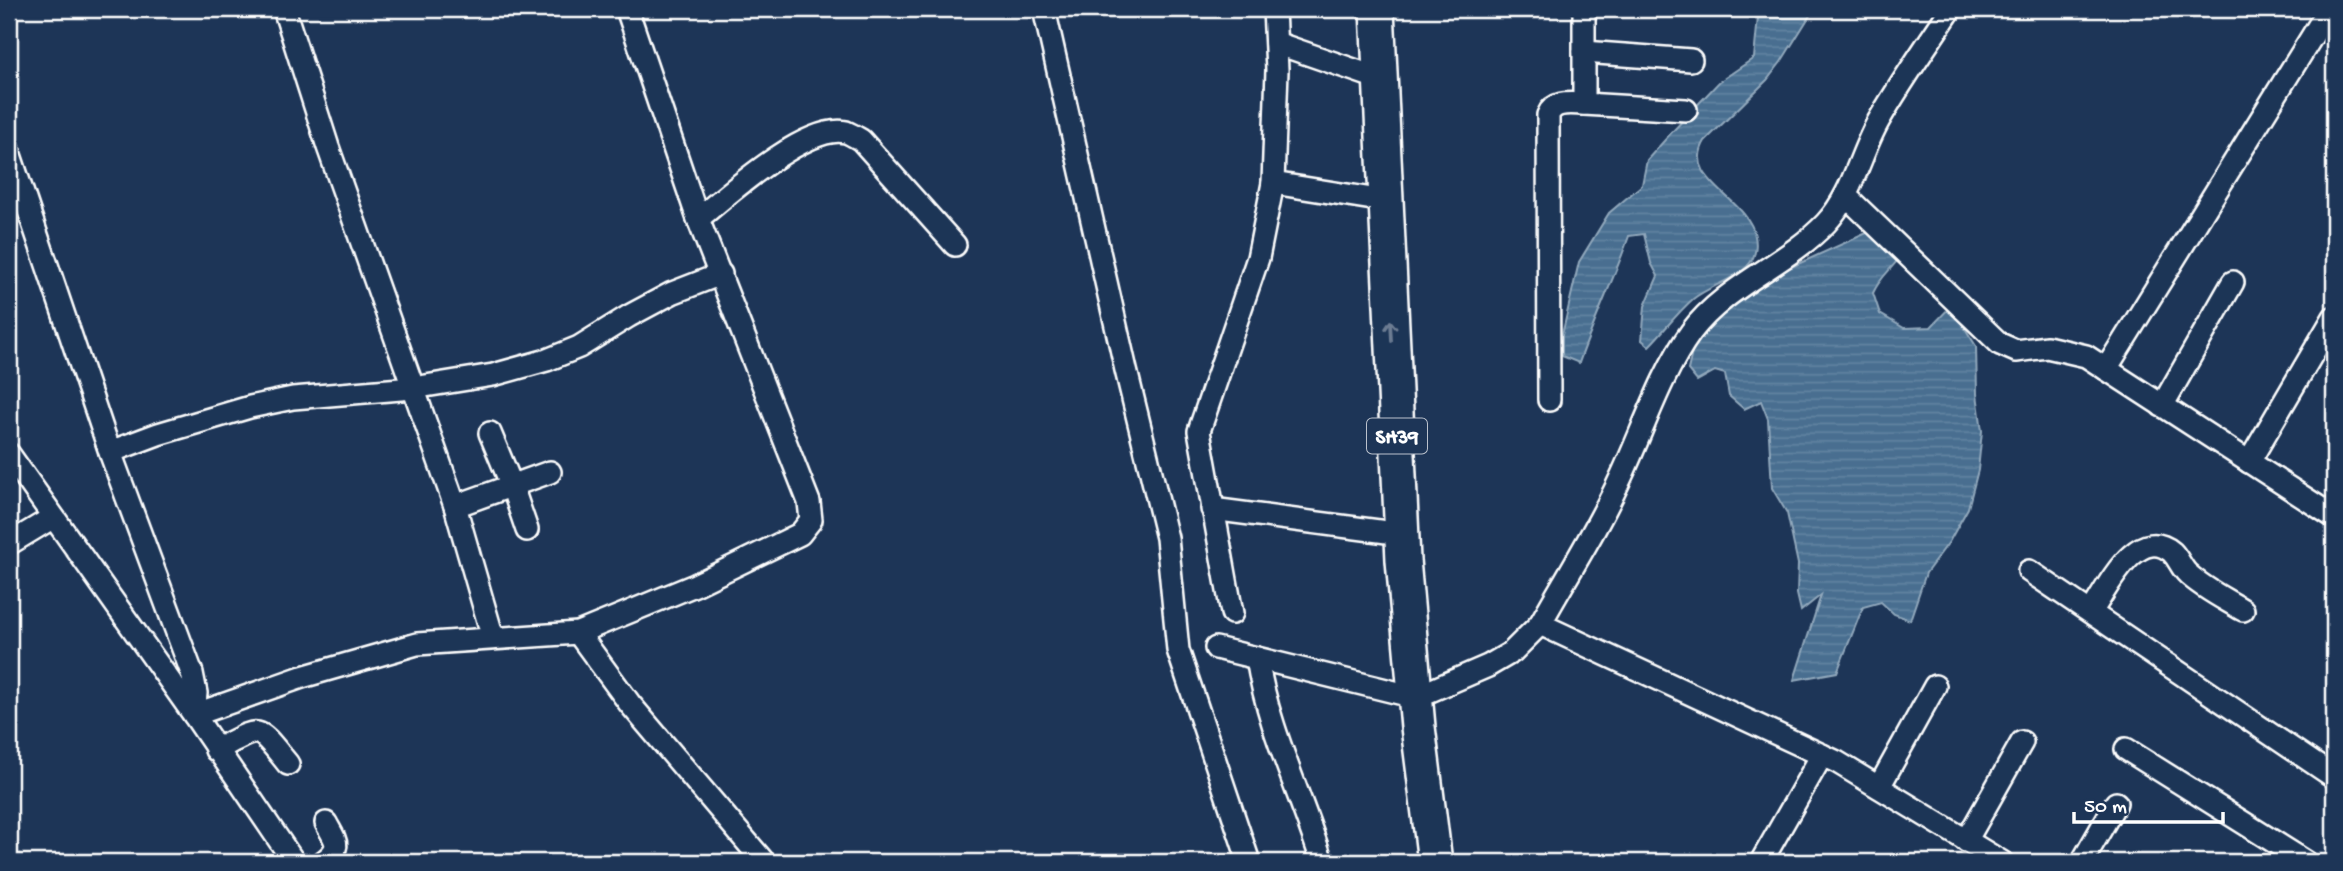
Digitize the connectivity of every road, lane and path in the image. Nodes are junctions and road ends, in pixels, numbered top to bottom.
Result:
1 (284, 9) edge
2 (627, 9) edge
3 (1044, 9) edge
4 (1274, 9) edge
5 (1377, 9) edge
6 (1399, 9) edge
7 (1584, 9) edge
8 (1951, 9) edge
9 (2329, 9) edge
10 (1276, 43) junction
11 (1584, 52) junction
12 (1691, 60) dead end
13 (1380, 79) junction
14 (1584, 104) junction
15 (1686, 110) dead end
16 (9, 152) edge
17 (1273, 183) junction
18 (1846, 196) junction
19 (1385, 201) junction
20 (698, 219) junction
21 (955, 246) dead end
22 (721, 274) junction
23 (2232, 282) dead end
24 (2334, 317) edge
25 (2106, 369) junction
26 (413, 388) junction
27 (1549, 400) dead end
28 (2162, 406) junction
29 (490, 433) dead end
30 (110, 452) junction
31 (9, 454) edge
32 (2249, 462) junction
33 (550, 472) dead end
34 (513, 486) junction
35 (455, 506) junction
36 (1212, 509) junction
37 (2334, 517) edge
38 (52, 518) junction
39 (527, 530) dead end
40 (1402, 534) junction
41 (9, 544) edge
42 (2029, 571) dead end
43 (2243, 610) dead end
44 (2091, 612) junction
45 (1231, 613) dead end
46 (1541, 624) junction
47 (578, 633) junction
48 (493, 638) junction
49 (1216, 648) dead end
50 (1257, 658) junction
51 (1935, 685) dead end
52 (1423, 694) junction
53 (194, 715) junction
54 (2022, 742) dead end
55 (2126, 749) dead end
56 (216, 750) junction
57 (1822, 755) junction
58 (288, 764) dead end
59 (2334, 777) edge
60 (1879, 787) junction
61 (2116, 803) dead end
62 (326, 822) dead end
63 (1966, 841) junction
64 (293, 862) edge
65 (323, 862) edge
66 (764, 862) edge
67 (1248, 862) edge
68 (1322, 862) edge
69 (1435, 862) edge
70 (1450, 862) edge
71 (1761, 862) edge
72 (2002, 862) edge
73 (2082, 862) edge
74 (2306, 862) edge

1 - 26 street
2 - 20 street
3 - 67 street
4 - 10 street
5 - 13 main road, SH39
6 - 52 main road, SH39
7 - 11 street
8 - 18 street
9 - 25 street
10 - 13 street
10 - 17 street
11 - 12 street
11 - 14 street
13 - 19 main road, SH39
14 - 15 street
14 - 27 street
16 - 30 street
17 - 19 street
17 - 36 street
18 - 25 street
18 - 46 street
40 -> 19 main road, SH39
20 - 21 street
20 - 22 street
22 - 26 street
22 - 47 street
23 - 28 street
24 - 32 street
25 - 28 street
26 - 30 street
26 - 35 street
28 - 32 street
29 - 34 street
30 - 53 street
31 - 38 street
32 - 37 street
33 - 34 street
34 - 35 street
34 - 39 street
35 - 48 street
36 - 40 street
36 - 45 street
38 - 41 street
38 - 53 street
40 - 52 main road, SH39
42 - 44 street
43 - 44 street
44 - 59 street
46 - 52 street
46 - 57 street
47 - 48 street
47 - 66 street
48 - 53 street
49 - 50 street
50 - 52 street
50 - 68 street
51 - 60 street
52 - 69 main road, SH39
52 - 70 main road, SH39
53 - 56 street
54 - 63 street
55 - 74 street
56 - 58 street
56 - 64 street
57 - 60 street
57 - 71 street
60 - 63 street
61 - 73 street
62 - 65 street
63 - 72 street

